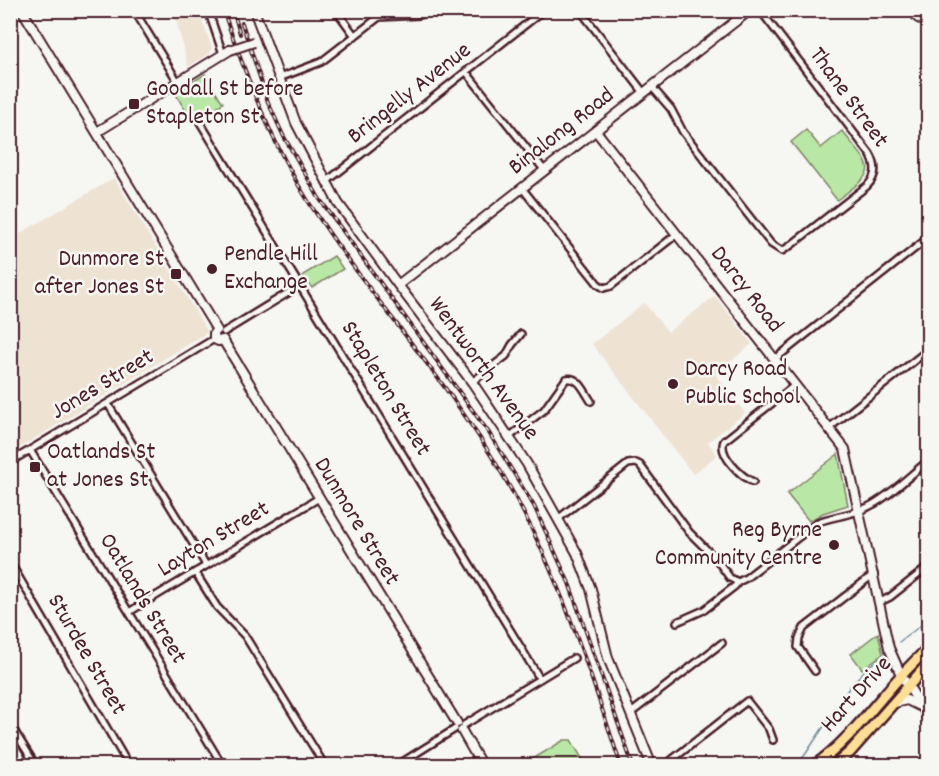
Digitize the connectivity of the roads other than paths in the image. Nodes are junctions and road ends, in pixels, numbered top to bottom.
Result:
1 (22, 10) edge
2 (134, 10) edge
3 (208, 10) edge
4 (254, 10) edge
5 (336, 10) edge
6 (544, 10) edge
7 (580, 10) edge
8 (750, 10) edge
9 (760, 10) edge
10 (912, 10) edge
11 (420, 15) dead end
12 (925, 21) edge
13 (355, 36) junction
14 (263, 39) junction
15 (227, 52) junction
16 (467, 72) junction
17 (279, 78) junction
18 (178, 82) junction
19 (652, 87) junction
20 (644, 93) junction
21 (198, 120) dead end
22 (596, 131) junction
23 (97, 132) junction
24 (545, 171) junction
25 (326, 182) junction
26 (522, 188) junction
27 (677, 234) junction
28 (928, 238) edge
29 (301, 285) junction
30 (398, 285) junction
31 (521, 334) dead end
32 (220, 335) junction
33 (928, 350) edge
34 (775, 359) junction
35 (472, 382) junction
36 (795, 385) junction
37 (591, 401) dead end
38 (108, 404) junction
39 (829, 428) junction
40 (509, 437) junction
41 (30, 450) junction
42 (928, 461) edge
43 (10, 462) edge
44 (753, 482) dead end
45 (319, 498) junction
46 (860, 511) junction
47 (558, 519) junction
48 (10, 562) edge
49 (206, 565) junction
50 (928, 567) edge
51 (195, 572) junction
52 (874, 574) junction
53 (738, 582) junction
54 (880, 602) junction
55 (129, 612) junction
56 (676, 622) dead end
57 (722, 643) dead end
58 (928, 649) edge
59 (574, 658) dead end
60 (928, 663) edge
61 (815, 671) dead end
62 (902, 675) junction
63 (540, 679) junction
64 (908, 685) junction
65 (891, 705) junction
66 (631, 713) junction
67 (927, 713) edge
68 (10, 724) edge
69 (459, 727) junction
70 (773, 740) dead end
71 (36, 765) edge
72 (129, 765) edge
73 (223, 765) edge
74 (325, 765) edge
75 (396, 765) edge
76 (482, 765) edge
77 (652, 765) edge
78 (664, 765) edge
79 (814, 765) edge
80 (834, 765) edge

1 - 23 main road, Dunmore Street
2 - 18 street
3 - 15 street
4 - 14 main road, Wentworth Avenue
5 - 13 street
6 - 16 street, Bringelly Avenue
7 - 20 street
8 - 19 main road, Binalong Road
9 - 19 street, Thane Street
10 - 12 main road
11 - 13 street
13 - 17 street
14 - 15 main road, bridge
14 - 17 main road, Wentworth Avenue
15 - 18 main road
16 - 24 street
16 - 25 street, Bringelly Avenue
17 - 25 main road, Wentworth Avenue
18 - 23 main road
19 - 20 main road, Binalong Road
20 - 22 main road, Binalong Road
21 - 29 street, Stapleton Street
22 - 24 main road, Binalong Road
22 - 27 main road, Darcy Road
23 - 32 main road, Dunmore Street
24 - 26 main road, Binalong Road
25 - 30 main road, Wentworth Avenue
26 - 27 street
26 - 30 main road, Binalong Road
27 - 34 main road, Darcy Road
28 - 34 street
29 - 32 street, Jones Street
29 - 63 street, Stapleton Street
30 - 35 main road, Wentworth Avenue
31 - 35 street
32 - 38 street, Jones Street
32 - 45 main road, Dunmore Street
33 - 39 street
34 - 36 main road, Darcy Road
35 - 40 main road, Wentworth Avenue
36 - 39 main road, Darcy Road
36 - 44 street
37 - 40 street
38 - 41 street, Jones Street
38 - 49 street
39 - 46 main road, Darcy Road
40 - 47 main road, Wentworth Avenue
41 - 43 street, Jones Street
41 - 55 street, Oatlands Street
42 - 46 street
45 - 49 street, Layton Street
45 - 69 main road, Dunmore Street
46 - 52 main road, Darcy Road
46 - 53 street
47 - 53 street
47 - 66 main road, Wentworth Avenue
48 - 72 street, Sturdee Street
49 - 51 street, Layton Street
50 - 54 street
51 - 55 street, Layton Street
51 - 74 street
52 - 54 main road, Darcy Road
52 - 61 street
53 - 56 street
54 - 62 main road, Darcy Road
55 - 73 street, Oatlands Street
57 - 66 street
58 - 62 highway, Hart Drive
59 - 63 street
60 - 64 highway, Hart Drive
62 - 64 main road, Darcy Road
62 - 79 highway, Hart Drive
63 - 69 street
64 - 65 highway, Hart Drive
64 - 67 main road, Darcy Road
65 - 67 main road
65 - 80 highway, Hart Drive
66 - 77 main road, Wentworth Avenue
68 - 71 street
69 - 75 street
69 - 76 main road, Dunmore Street
70 - 78 street

